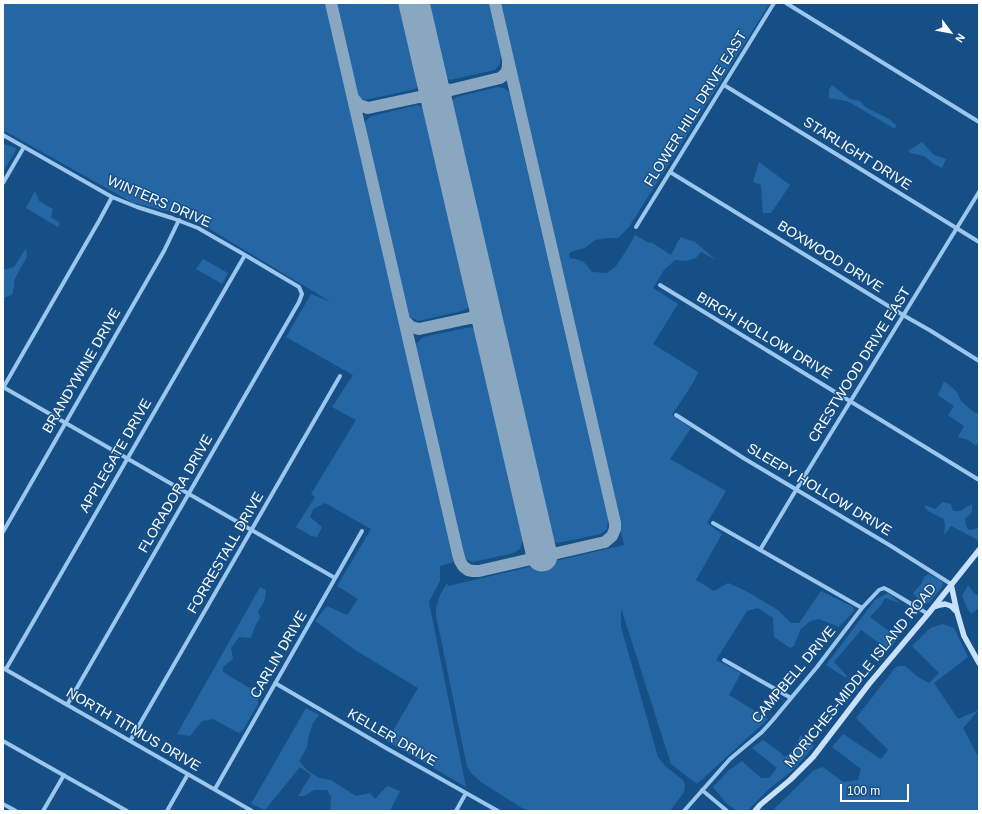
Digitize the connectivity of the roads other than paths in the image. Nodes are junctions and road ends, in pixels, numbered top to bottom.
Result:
1 (774, 3) edge
2 (786, 3) edge
3 (724, 85) junction
4 (979, 122) edge
5 (3, 135) edge
6 (24, 147) junction
7 (670, 172) junction
8 (3, 183) edge
9 (979, 192) edge
10 (112, 197) junction
11 (180, 220) junction
12 (636, 227) dead end
13 (957, 228) junction
14 (979, 242) edge
15 (245, 254) junction
16 (660, 285) dead end
17 (302, 294) joint
18 (903, 315) junction
19 (979, 362) edge
20 (340, 376) dead end
21 (3, 387) edge
22 (851, 401) junction
23 (676, 415) dead end
24 (65, 423) junction
25 (127, 458) junction
26 (979, 480) edge
27 (796, 489) junction
28 (189, 494) junction
29 (713, 523) dead end
30 (252, 530) junction
31 (3, 532) edge
32 (362, 532) dead end
33 (760, 550) junction
34 (979, 550) edge
35 (335, 578) junction
36 (951, 584) junction
37 (862, 608) junction
38 (932, 608) junction
39 (957, 612) junction
40 (928, 614) junction
41 (724, 660) dead end
42 (979, 663) edge
43 (5, 668) edge
44 (275, 683) junction
45 (791, 698) junction
46 (67, 705) junction
47 (3, 740) edge
48 (130, 741) junction
49 (188, 774) junction
50 (64, 775) junction
51 (215, 789) junction
52 (702, 790) junction
53 (466, 793) junction
54 (3, 804) edge
55 (16, 811) edge
56 (43, 811) edge
57 (127, 811) edge
58 (167, 811) edge
59 (252, 811) edge
60 (456, 811) edge
61 (498, 811) edge
62 (684, 811) edge
63 (727, 811) edge
64 (754, 811) edge

1 - 3 street, FLOWER HILL DRIVE EAST
2 - 4 street
3 - 7 street, FLOWER HILL DRIVE EAST
3 - 13 street, STARLIGHT DRIVE
5 - 6 street, WINTERS DRIVE
6 - 8 street
6 - 10 street, WINTERS DRIVE
7 - 12 street, FLOWER HILL DRIVE EAST
7 - 18 street, BOXWOOD DRIVE
9 - 13 street, CRESTWOOD DRIVE EAST
10 - 11 street, WINTERS DRIVE
10 - 21 street
11 - 15 street, WINTERS DRIVE
11 - 24 street, BRANDYWINE DRIVE
13 - 14 street, STARLIGHT DRIVE
13 - 18 street, CRESTWOOD DRIVE EAST
15 - 17 street, WINTERS DRIVE
15 - 25 street, APPLEGATE DRIVE
16 - 22 street, BIRCH HOLLOW DRIVE
17 - 28 street, FLORADORA DRIVE
18 - 19 street, BOXWOOD DRIVE
18 - 22 street, CRESTWOOD DRIVE EAST
20 - 30 street, FORRESTALL DRIVE
21 - 24 street
22 - 26 street, BIRCH HOLLOW DRIVE
22 - 27 street, CRESTWOOD DRIVE EAST
23 - 27 street, SLEEPY HOLLOW DRIVE
24 - 25 street
24 - 31 street, BRANDYWINE DRIVE
25 - 28 street
25 - 43 street, APPLEGATE DRIVE
27 - 33 street, CRESTWOOD DRIVE EAST
27 - 36 street, SLEEPY HOLLOW DRIVE
28 - 30 street
28 - 46 street, FLORADORA DRIVE
29 - 33 street
30 - 35 street
30 - 48 street, FORRESTALL DRIVE
32 - 35 street, CARLIN DRIVE
33 - 37 street
34 - 36 main road, MORICHES-MIDDLE ISLAND ROAD
35 - 44 street, CARLIN DRIVE
36 - 38 main road, MORICHES-MIDDLE ISLAND ROAD
36 - 39 main road
37 - 40 street, CAMPBELL DRIVE
37 - 45 street, CAMPBELL DRIVE
38 - 39 main road
38 - 40 main road, MORICHES-MIDDLE ISLAND ROAD
39 - 42 main road
40 - 64 main road, MORICHES-MIDDLE ISLAND ROAD
41 - 45 street
43 - 46 street, NORTH TITMUS DRIVE
44 - 51 street, CARLIN DRIVE
44 - 53 street, KELLER DRIVE
45 - 52 street, CAMPBELL DRIVE
46 - 48 street, NORTH TITMUS DRIVE
47 - 50 street
48 - 49 street, NORTH TITMUS DRIVE
49 - 51 street, NORTH TITMUS DRIVE
49 - 58 street
50 - 56 street
50 - 57 street
51 - 59 street, NORTH TITMUS DRIVE
52 - 62 street, CAMPBELL DRIVE
52 - 63 street
53 - 60 street
53 - 61 street, KELLER DRIVE
54 - 55 street

